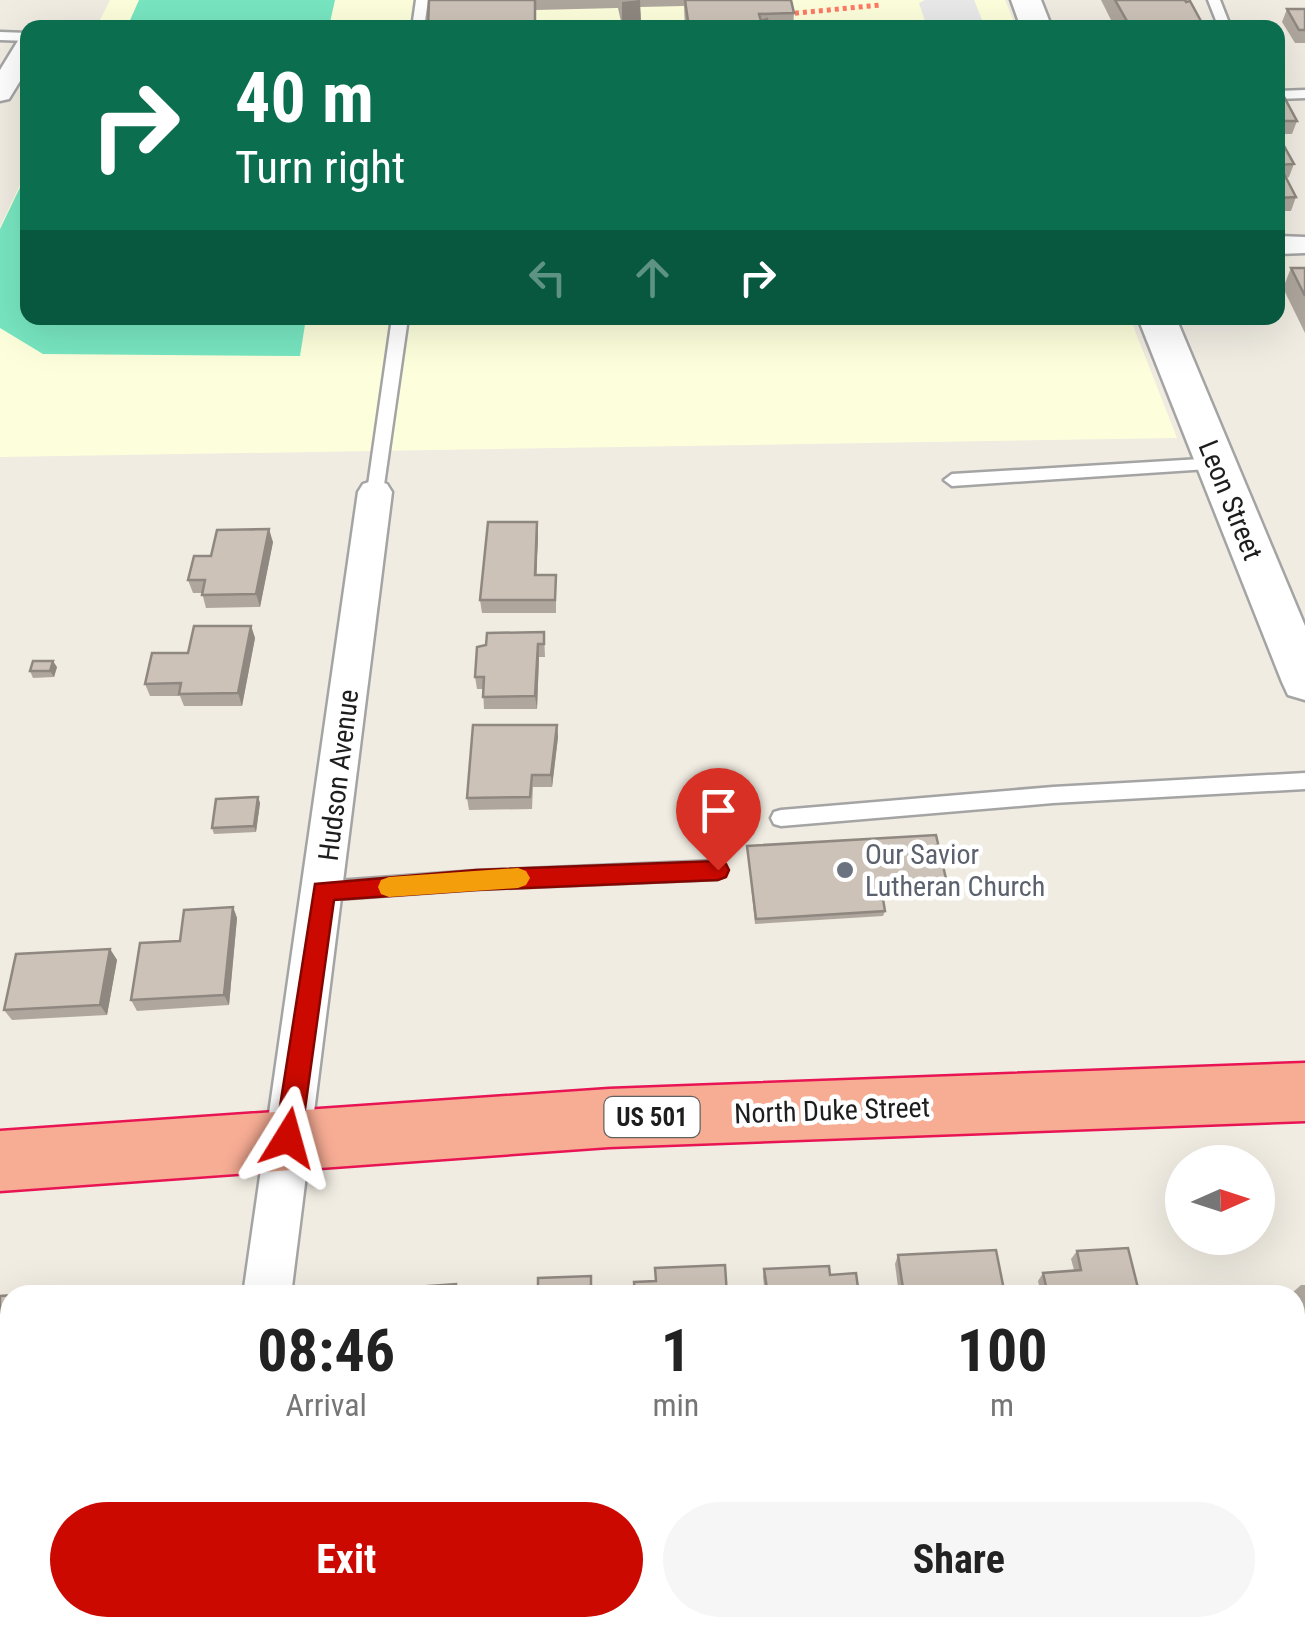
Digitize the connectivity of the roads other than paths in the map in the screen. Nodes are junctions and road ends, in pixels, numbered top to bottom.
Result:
1 (20, 55) edge
2 (0, 93) edge
3 (399, 325) edge
4 (1160, 325) edge
5 (1216, 464) junction
6 (952, 480) dead end
7 (375, 492) joint
8 (1305, 682) edge
9 (1305, 781) edge
10 (781, 818) dead end
11 (718, 870) dead end
12 (323, 891) junction
13 (1305, 1092) edge
14 (288, 1138) junction
15 (0, 1160) edge
16 (267, 1285) edge

1 - 2 street
3 - 7 lane
4 - 5 street, Leon Street
5 - 6 lane
5 - 8 street, Leon Street
7 - 12 street, Hudson Avenue
9 - 10 lane
11 - 12 lane
12 - 14 street, Hudson Avenue
13 - 14 highway, North Duke Street / US 501
14 - 15 highway, North Duke Street / US 501
14 - 16 street, Hudson Avenue

